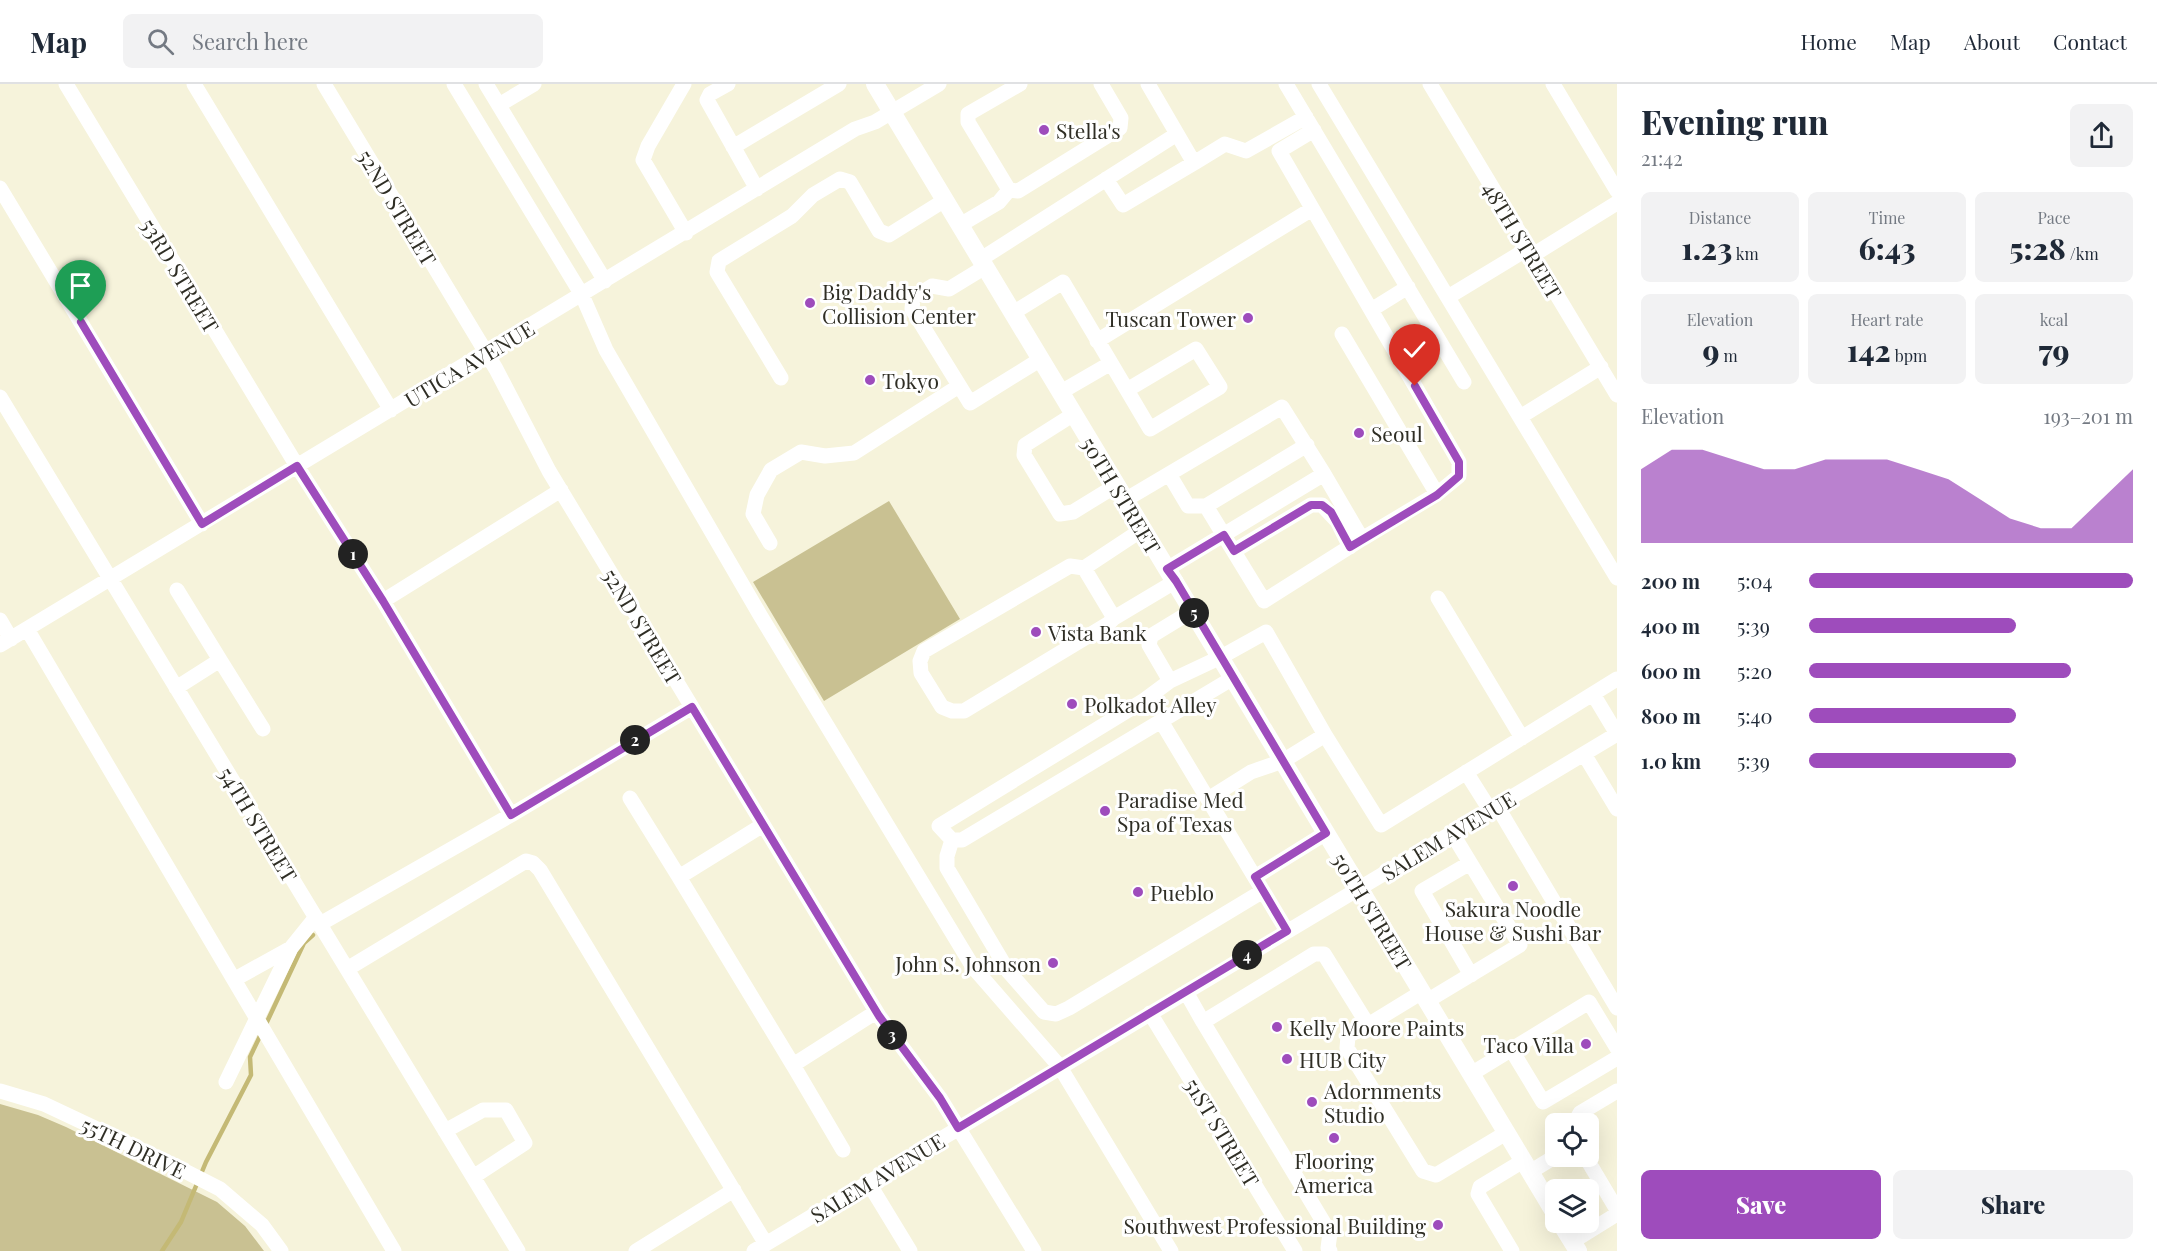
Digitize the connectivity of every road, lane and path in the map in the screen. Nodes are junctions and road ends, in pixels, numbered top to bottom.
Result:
1 (66, 84) edge
2 (194, 84) edge
3 (324, 84) edge
4 (454, 84) edge
5 (486, 84) edge
6 (534, 84) edge
7 (684, 84) edge
8 (728, 84) edge
9 (839, 84) edge
10 (875, 84) edge
11 (939, 84) edge
12 (1020, 84) edge
13 (1101, 84) edge
14 (1148, 84) edge
15 (1286, 84) edge
16 (1319, 84) edge
17 (1430, 84) edge
18 (1553, 84) edge
19 (499, 105) junction
20 (892, 112) junction
21 (1310, 123) junction
22 (1177, 135) junction
23 (733, 147) junction
24 (1194, 163) junction
25 (1106, 179) junction
26 (0, 188) edge
27 (757, 189) junction
28 (1009, 190) junction
29 (1617, 191) edge
30 (945, 200) junction
31 (1617, 203) edge
32 (1312, 209) junction
33 (960, 225) junction
34 (686, 232) junction
35 (1531, 252) junction
36 (983, 263) junction
37 (605, 281) junction
38 (1408, 287) junction
39 (582, 296) junction
40 (1448, 297) junction
41 (1371, 310) junction
42 (1013, 313) junction
43 (1342, 334) dead end
44 (1097, 340) junction
45 (486, 353) junction
46 (1041, 359) junction
47 (1111, 363) junction
48 (1601, 367) junction
49 (782, 378) dead end
50 (1464, 382) dead end
51 (959, 386) junction
52 (1127, 390) junction
53 (1060, 392) junction
54 (1617, 395) edge
55 (0, 397) edge
56 (391, 410) junction
57 (1074, 414) junction
58 (1520, 417) junction
59 (1307, 445) junction
60 (297, 466) junction
61 (1169, 474) junction
62 (1324, 474) junction
63 (561, 490) junction
64 (1121, 493) junction
65 (1437, 495) junction
66 (1206, 506) junction
67 (202, 524) junction
68 (1143, 529) junction
69 (1224, 535) junction
70 (770, 543) dead end
71 (1356, 543) junction
72 (1234, 551) junction
73 (1084, 568) junction
74 (1615, 569) edge
75 (1171, 575) junction
76 (110, 579) junction
77 (177, 590) dead end
78 (1438, 598) dead end
79 (383, 601) junction
80 (1192, 611) junction
81 (1114, 618) junction
82 (0, 620) edge
83 (27, 629) junction
84 (6, 642) edge
85 (1221, 657) junction
86 (220, 660) junction
87 (1233, 678) junction
88 (1617, 679) edge
89 (1170, 681) junction
90 (176, 688) junction
91 (1593, 694) junction
92 (692, 707) junction
93 (1161, 721) junction
94 (263, 729) dead end
95 (1617, 734) edge
96 (1325, 735) junction
97 (1522, 738) junction
98 (1584, 754) junction
99 (1283, 761) junction
100 (1466, 772) junction
101 (630, 798) dead end
102 (1208, 799) junction
103 (1494, 808) junction
104 (1617, 809) edge
105 (511, 815) junction
106 (763, 825) junction
107 (1326, 833) junction
108 (1452, 833) junction
109 (952, 840) junction
110 (1470, 863) junction
111 (679, 877) junction
112 (1255, 877) junction
113 (1359, 888) junction
114 (1263, 891) junction
115 (318, 921) junction
116 (1287, 931) junction
117 (291, 948) junction
118 (347, 969) junction
119 (1471, 975) junction
120 (235, 979) junction
121 (1186, 992) junction
122 (1424, 997) junction
123 (1617, 1008) edge
124 (876, 1012) junction
125 (1150, 1012) junction
126 (256, 1017) junction
127 (1203, 1022) junction
128 (1368, 1025) junction
129 (1617, 1048) edge
130 (1511, 1049) junction
131 (1617, 1058) edge
132 (793, 1065) junction
133 (1060, 1067) junction
134 (1471, 1074) junction
135 (226, 1082) dead end
136 (0, 1091) edge
137 (1617, 1091) edge
138 (1580, 1113) edge
139 (958, 1128) junction
140 (445, 1131) junction
141 (1506, 1133) junction
142 (843, 1150) dead end
143 (1545, 1160) edge
144 (1526, 1166) junction
145 (1592, 1167) edge
146 (473, 1177) junction
147 (868, 1182) junction
148 (734, 1190) junction
149 (1545, 1197) edge
150 (1617, 1212) edge
151 (1567, 1233) edge
152 (767, 1247) edge
153 (1575, 1247) edge
154 (281, 1251) edge
155 (394, 1251) edge
156 (518, 1251) edge
157 (636, 1251) edge
158 (910, 1251) edge
159 (1034, 1251) edge
160 (1171, 1251) edge
161 (1295, 1251) edge
162 (1330, 1251) edge
163 (1512, 1251) edge

1 - 60 street, 53RD STREET
2 - 56 street
3 - 45 street, 52ND STREET
4 - 39 street
5 - 19 street
6 - 19 street
7 - 34 street
8 - 23 street
9 - 23 street
10 - 20 main road, 50TH STREET
11 - 20 street, UTICA AVENUE
12 - 28 street
13 - 28 street
14 - 22 street
15 - 21 street
16 - 40 street
17 - 35 street, 48TH STREET
18 - 29 street
19 - 37 street
20 - 27 street, UTICA AVENUE
20 - 30 main road, 50TH STREET
21 - 24 street
21 - 32 street
21 - 38 street
22 - 24 street
22 - 25 street
23 - 27 street
24 - 25 street
25 - 36 street
26 - 67 street
27 - 34 street, UTICA AVENUE
28 - 33 street
30 - 33 main road, 50TH STREET
30 - 49 street
31 - 35 street
32 - 41 street
32 - 44 street
33 - 36 main road, 50TH STREET
34 - 37 street, UTICA AVENUE
35 - 40 street
35 - 48 street, 48TH STREET
36 - 42 main road, 50TH STREET
36 - 51 street
37 - 39 street, UTICA AVENUE
38 - 41 street
38 - 50 street
39 - 45 street, UTICA AVENUE
39 - 133 street
40 - 58 street
41 - 65 street
42 - 44 street
42 - 46 main road, 50TH STREET
43 - 65 street
44 - 47 street
45 - 56 street, UTICA AVENUE
45 - 63 street, 52ND STREET
46 - 51 street
46 - 53 main road, 50TH STREET
47 - 52 street
47 - 53 street
48 - 54 street, 48TH STREET
48 - 58 street
51 - 70 street
52 - 52 street
53 - 57 main road, 50TH STREET
55 - 76 street, 54TH STREET
56 - 60 street, UTICA AVENUE
57 - 64 main road, 50TH STREET
57 - 64 street
58 - 74 street
59 - 61 street
59 - 62 street
59 - 66 street
60 - 67 street, UTICA AVENUE
60 - 79 street, 53RD STREET
61 - 64 street
61 - 66 street
62 - 69 street
62 - 71 street
63 - 79 street
63 - 92 street, 52ND STREET
64 - 68 main road, 50TH STREET
65 - 71 street
66 - 69 street
67 - 76 street, UTICA AVENUE
68 - 73 street
68 - 75 main road, 50TH STREET
69 - 72 street
69 - 75 street
71 - 72 street
71 - 72 street
73 - 81 street
73 - 81 street
75 - 80 main road, 50TH STREET
75 - 81 street
76 - 83 street, UTICA AVENUE
76 - 90 street, 54TH STREET
77 - 86 street
78 - 97 street
79 - 105 street, 53RD STREET
80 - 85 main road, 50TH STREET
80 - 89 street
82 - 84 street
83 - 84 street, UTICA AVENUE
83 - 120 street
85 - 87 main road, 50TH STREET
85 - 89 street
85 - 96 street
86 - 90 street
86 - 94 street
87 - 93 street
87 - 99 main road, 50TH STREET
88 - 91 street
89 - 109 street
90 - 115 street, 54TH STREET
91 - 95 street
91 - 97 street
92 - 105 street
92 - 106 street, 52ND STREET
93 - 102 street
93 - 109 street
95 - 98 street, SALEM AVENUE
96 - 99 street
96 - 100 street
97 - 100 street
98 - 103 street, SALEM AVENUE
98 - 104 street
99 - 102 street
99 - 107 main road, 50TH STREET
100 - 103 street
101 - 111 street
102 - 112 street
103 - 108 street, SALEM AVENUE
103 - 123 street
105 - 115 street
106 - 111 street
106 - 124 street, 52ND STREET
107 - 112 street
107 - 113 main road, 50TH STREET
108 - 110 street
108 - 113 street, SALEM AVENUE
109 - 114 street
110 - 119 street
110 - 119 street
111 - 132 street
112 - 114 street
113 - 116 street, SALEM AVENUE
113 - 122 main road, 50TH STREET
114 - 116 street
115 - 117 street
115 - 118 street, 54TH STREET
116 - 121 street, SALEM AVENUE
117 - 120 street
117 - 126 street
118 - 140 street, 54TH STREET
118 - 148 street
119 - 122 street
120 - 126 street
121 - 125 street, SALEM AVENUE
121 - 127 street
122 - 128 street
122 - 134 main road, 50TH STREET
124 - 132 street
124 - 139 street, 52ND STREET
125 - 133 street, SALEM AVENUE
125 - 161 street, 51ST STREET
126 - 135 street
126 - 155 street
127 - 128 street
127 - 162 street
128 - 141 street
129 - 130 street
130 - 131 street
130 - 134 street
132 - 142 street
133 - 139 street, SALEM AVENUE
133 - 160 street
134 - 141 main road, 50TH STREET
136 - 154 street, 55TH DRIVE
137 - 138 street
139 - 147 street, SALEM AVENUE
139 - 159 street, 52ND STREET
140 - 146 street, 54TH STREET
140 - 146 street
141 - 144 main road, 50TH STREET
143 - 144 street
144 - 149 main road, 50TH STREET
144 - 163 street
145 - 150 street
146 - 156 street, 54TH STREET
147 - 152 street, SALEM AVENUE
147 - 158 street
148 - 152 street
148 - 157 street
150 - 153 street
151 - 153 main road

